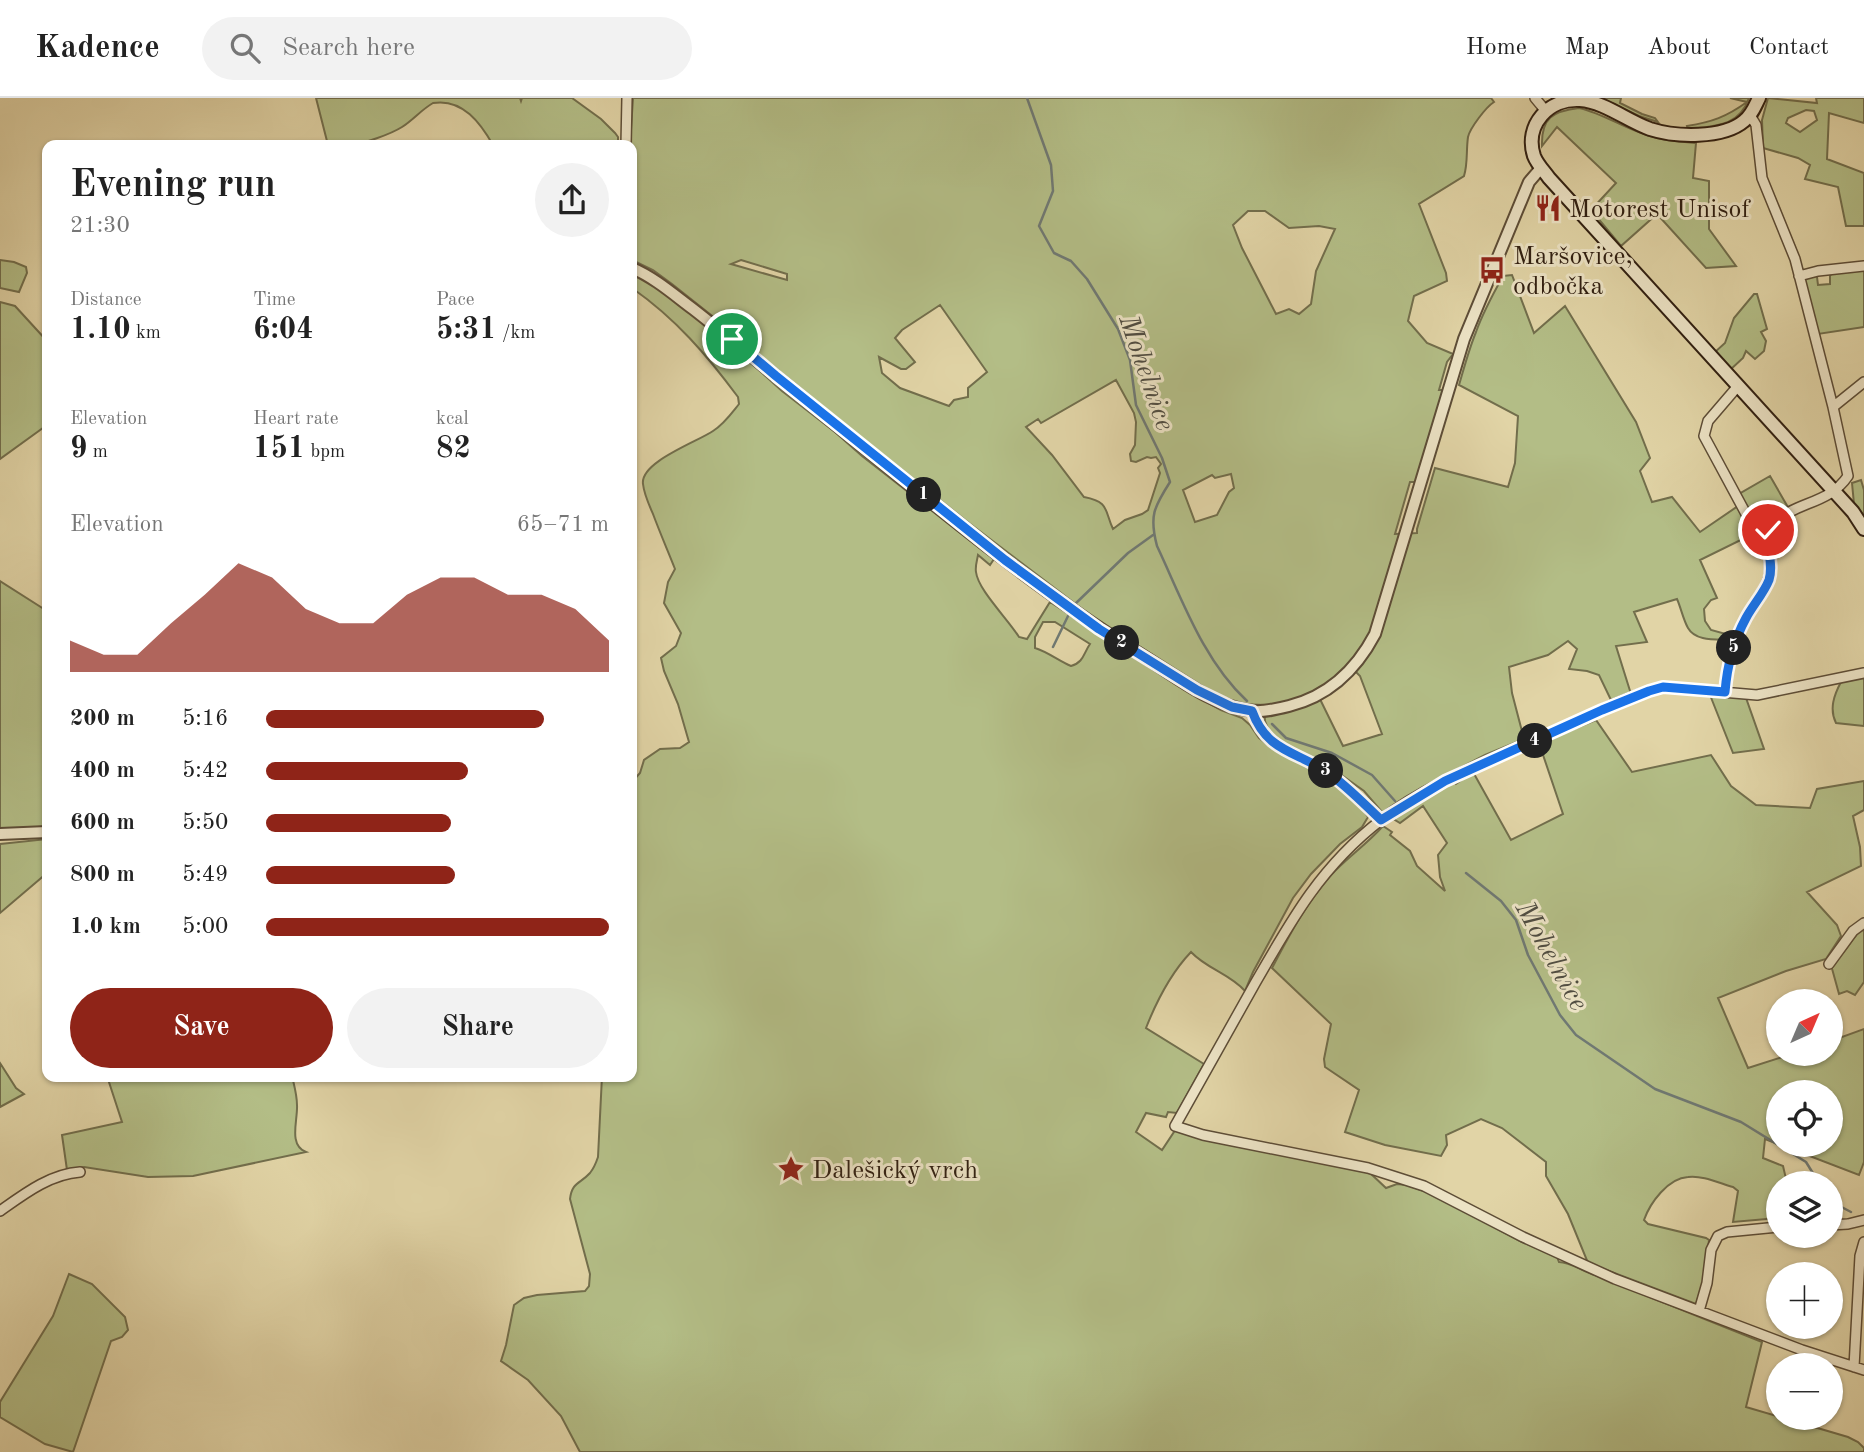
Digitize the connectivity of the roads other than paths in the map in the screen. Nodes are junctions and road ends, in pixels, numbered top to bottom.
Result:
1 (627, 98) edge
2 (1535, 98) edge
3 (1759, 98) edge
4 (1545, 110) junction
5 (1750, 115) junction
6 (626, 140) edge
7 (1541, 168) junction
8 (1864, 266) edge
9 (637, 271) edge
10 (1799, 276) junction
11 (1864, 382) edge
12 (1738, 386) junction
13 (1833, 407) junction
14 (1834, 492) junction
15 (1864, 529) edge
16 (1768, 530) junction
17 (1864, 673) edge
18 (1725, 692) junction
19 (1252, 711) junction
20 (1381, 820) junction
21 (42, 832) edge
22 (0, 834) edge
23 (1864, 923) edge
24 (1829, 964) dead end
25 (80, 1172) dead end
26 (0, 1211) edge
27 (1864, 1220) edge
28 (1843, 1224) edge
29 (1766, 1228) edge
30 (1864, 1242) edge
31 (1699, 1311) junction
32 (1854, 1367) junction
33 (1864, 1370) edge

1 - 6 street
2 - 4 street
3 - 5 main road
4 - 5 main road
4 - 7 main road
5 - 10 street
7 - 12 main road
7 - 19 street
8 - 10 street
9 - 19 street
10 - 13 street
11 - 13 street
12 - 14 main road
12 - 16 street
13 - 14 street
14 - 15 main road
14 - 16 street
16 - 18 street
17 - 18 street
18 - 20 street
19 - 20 street
20 - 31 street
21 - 22 street
23 - 24 street
25 - 26 street
27 - 28 street
29 - 31 street
30 - 32 street
31 - 32 street
32 - 33 street

